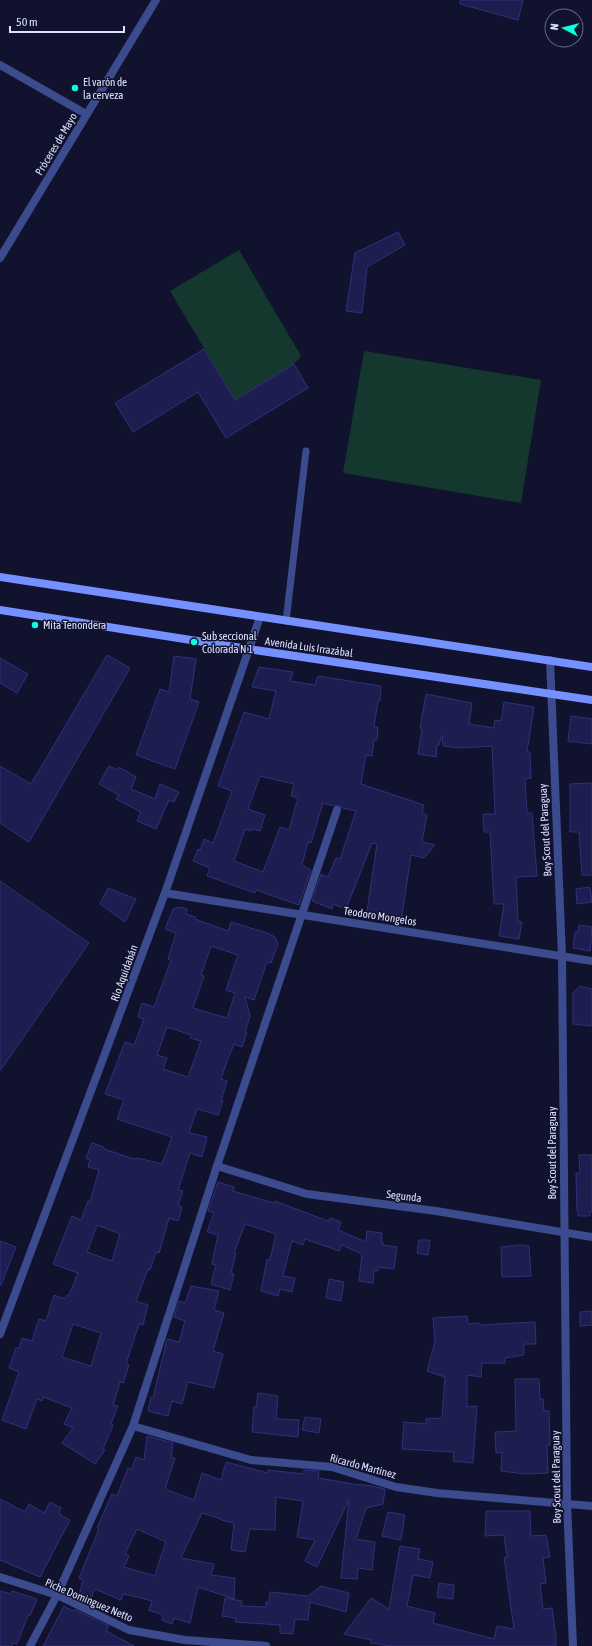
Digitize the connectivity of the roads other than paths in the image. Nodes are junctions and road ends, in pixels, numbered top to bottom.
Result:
1 (156, 0) edge
2 (0, 65) edge
3 (86, 114) junction
4 (0, 258) edge
5 (306, 451) dead end
6 (0, 577) edge
7 (0, 610) edge
8 (260, 617) junction
9 (286, 621) junction
10 (248, 650) junction
11 (550, 660) junction
12 (592, 667) edge
13 (550, 694) junction
14 (592, 700) edge
15 (337, 810) dead end
16 (165, 893) junction
17 (302, 915) junction
18 (562, 956) junction
19 (592, 961) edge
20 (217, 1166) junction
21 (564, 1232) junction
22 (592, 1237) edge
23 (0, 1334) edge
24 (133, 1426) junction
25 (567, 1504) junction
26 (592, 1506) edge
27 (0, 1577) edge
28 (56, 1595) junction
29 (185, 1643) edge
30 (30, 1646) edge
31 (266, 1646) edge
32 (573, 1646) edge

1 - 3 street, Próceres de Mayo
2 - 3 street
3 - 4 street, Próceres de Mayo
5 - 9 lane
6 - 8 main road, Avenida Luis Irrazábal
7 - 10 main road, Avenida Luis Irrazábal
8 - 9 main road, Avenida Luis Irrazábal
8 - 10 street, Río Aquidabán
9 - 11 main road, Avenida Luis Irrazábal
10 - 13 main road, Avenida Luis Irrazábal
10 - 16 street, Río Aquidabán
11 - 12 main road, Avenida Luis Irrazábal
11 - 13 street, Boy Scout del Paraguay
13 - 14 main road, Avenida Luis Irrazábal
13 - 18 street, Boy Scout del Paraguay
15 - 17 street
16 - 17 street, Teodoro Mongelos
16 - 23 street, Río Aquidabán
17 - 18 street, Teodoro Mongelos
17 - 20 street
18 - 19 street, Teodoro Mongelos
18 - 21 street, Boy Scout del Paraguay
20 - 21 street, Segunda
20 - 24 street
21 - 22 street, Segunda
21 - 25 street, Boy Scout del Paraguay
24 - 25 street, Ricardo Martinez
24 - 28 street
25 - 26 street, Ricardo Martinez
25 - 32 street, Boy Scout del Paraguay
27 - 28 street, Piche Dominguez Netto
28 - 29 street, Piche Dominguez Netto
28 - 30 street
29 - 31 street, Piche Dominguez Netto

